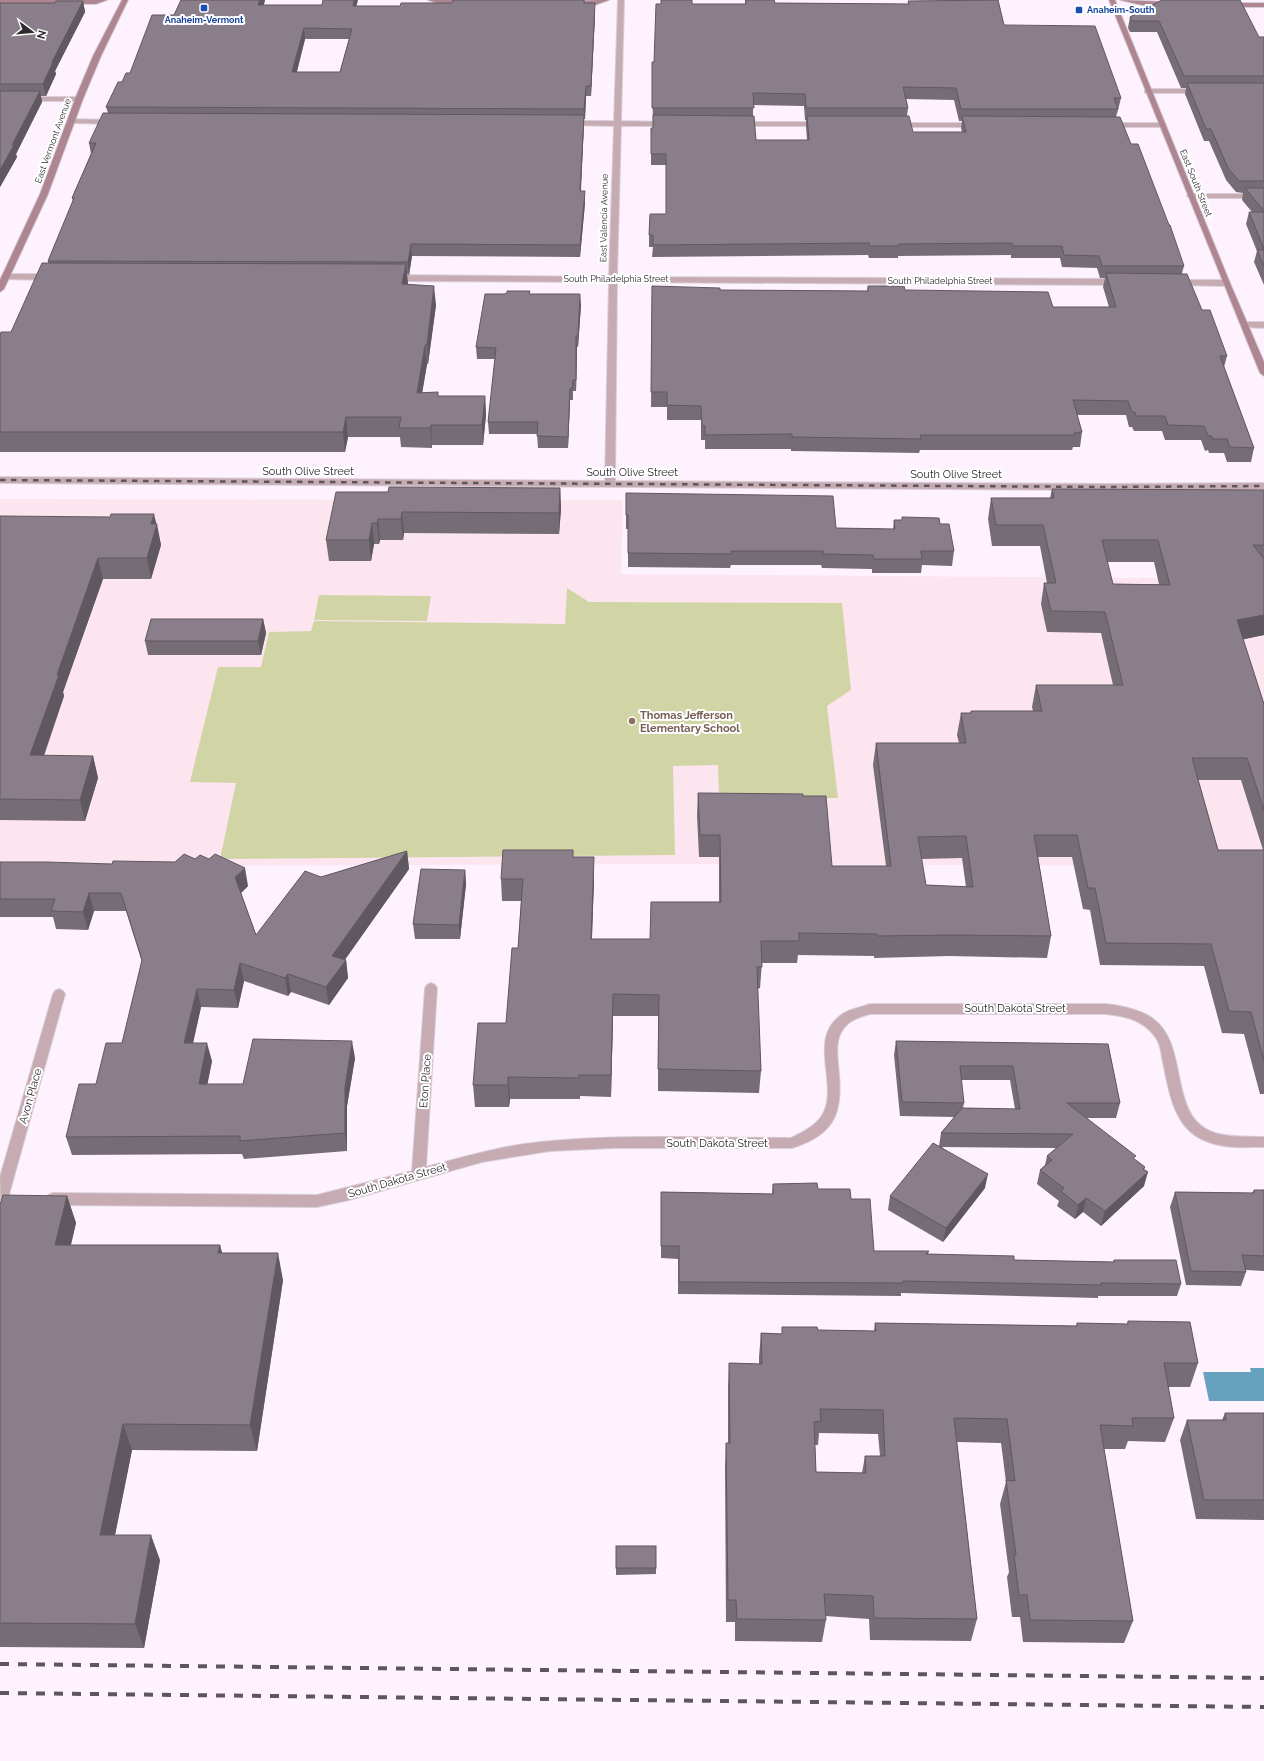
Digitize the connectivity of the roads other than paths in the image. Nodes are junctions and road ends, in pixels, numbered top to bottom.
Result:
1 (104, 0) edge
2 (125, 0) edge
3 (432, 0) edge
4 (606, 0) edge
5 (621, 0) edge
6 (1112, 0) edge
7 (1122, 0) edge
8 (0, 1) edge
9 (480, 2) edge
10 (557, 3) edge
11 (1177, 4) edge
12 (1217, 4) edge
13 (1264, 5) edge
14 (1148, 91) junction
15 (1210, 91) edge
16 (0, 99) edge
17 (79, 99) junction
18 (72, 121) junction
19 (122, 122) edge
20 (560, 123) edge
21 (616, 124) junction
22 (679, 124) edge
23 (734, 124) edge
24 (829, 124) edge
25 (884, 124) edge
26 (987, 125) edge
27 (1102, 125) edge
28 (1162, 125) junction
29 (1191, 196) junction
30 (1264, 196) edge
31 (5, 277) junction
32 (56, 277) edge
33 (382, 278) edge
34 (612, 279) junction
35 (1132, 282) edge
36 (1163, 283) edge
37 (1226, 283) junction
38 (0, 289) edge
39 (1245, 325) junction
40 (1264, 325) edge
41 (1264, 373) edge
42 (0, 480) edge
43 (610, 484) junction
44 (1264, 486) edge
45 (431, 988) dead end
46 (59, 994) dead end
47 (1264, 1142) edge
48 (419, 1173) junction
49 (0, 1198) edge
50 (15, 1198) edge
51 (37, 1199) edge

1 - 8 street
2 - 17 street, East Vermont Avenue
3 - 9 street
4 - 10 street
5 - 21 street, East Valencia Avenue
6 - 14 street, East South Street
7 - 11 street
12 - 13 street
14 - 15 street
14 - 28 street, East South Street
16 - 17 street
17 - 18 street, East Vermont Avenue
18 - 19 street
18 - 31 street, East Vermont Avenue
20 - 21 street
21 - 22 street
21 - 34 street, East Valencia Avenue
23 - 24 street
25 - 26 street
27 - 28 street
28 - 29 street, East South Street
29 - 30 street
29 - 37 street, East South Street
31 - 32 street
31 - 38 street, East Vermont Avenue
33 - 34 street, South Philadelphia Street
34 - 35 street, South Philadelphia Street
34 - 43 street, East Valencia Avenue
36 - 37 street
37 - 39 street, East South Street
39 - 40 street
39 - 41 street, East South Street
42 - 43 street, South Olive Street
43 - 44 street, South Olive Street
45 - 48 street, Eton Place
46 - 49 street, Avon Place
47 - 48 street, South Dakota Street
48 - 51 street, South Dakota Street
49 - 50 street

